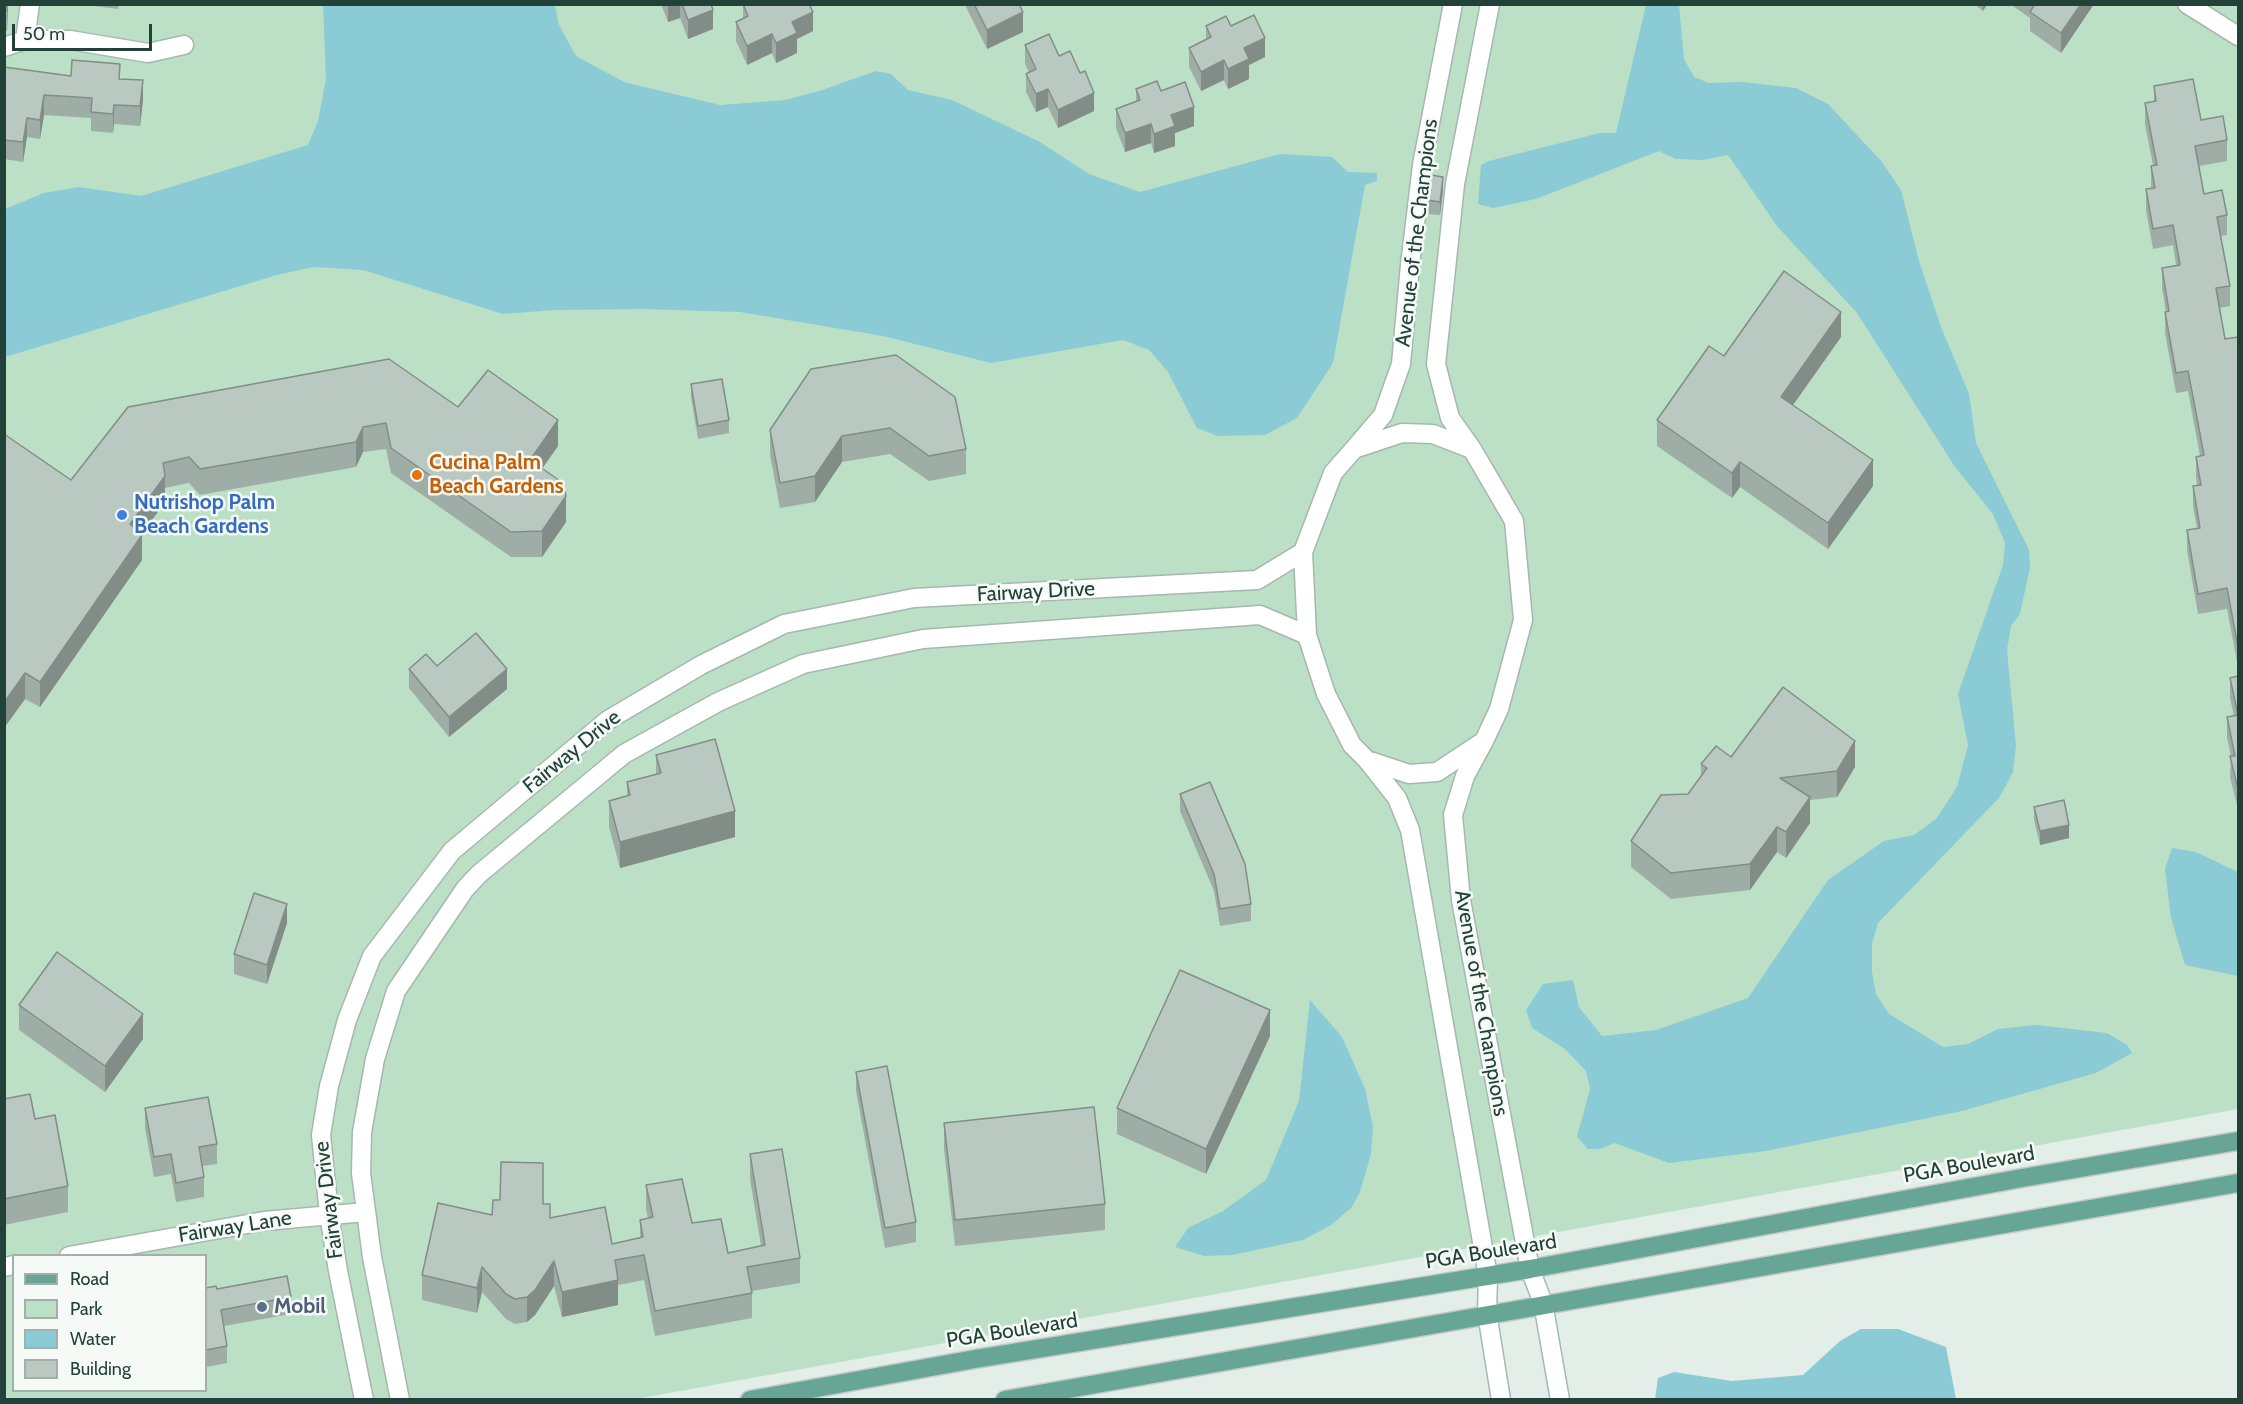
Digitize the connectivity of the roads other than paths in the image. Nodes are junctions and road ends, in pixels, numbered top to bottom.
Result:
1 (30, 4) edge
2 (1453, 4) edge
3 (1490, 4) edge
4 (2187, 4) edge
5 (2238, 36) edge
6 (25, 40) junction
7 (184, 45) dead end
8 (4, 47) edge
9 (1354, 449) junction
10 (1472, 449) junction
11 (1303, 552) junction
12 (1307, 635) junction
13 (1484, 741) junction
14 (1367, 760) junction
15 (2238, 1142) edge
16 (2238, 1183) edge
17 (366, 1212) junction
18 (328, 1214) junction
19 (80, 1254) edge
20 (1530, 1269) junction
21 (1488, 1276) junction
22 (1543, 1303) junction
23 (1487, 1313) junction
24 (364, 1400) edge
25 (400, 1400) edge
26 (750, 1400) edge
27 (1005, 1400) edge
28 (1501, 1400) edge
29 (1560, 1400) edge

1 - 6 street
2 - 9 street, Avenue of the Champions
3 - 10 street, Avenue of the Champions
4 - 5 street
6 - 7 street
6 - 8 street
9 - 10 street
9 - 11 street, Avenue of the Champions
10 - 13 street, Avenue of the Champions
11 - 12 street, Avenue of the Champions
11 - 18 street, Fairway Drive
12 - 14 street, Avenue of the Champions
12 - 17 street, Fairway Drive
13 - 14 street
13 - 20 street, Avenue of the Champions
14 - 21 street, Avenue of the Champions
15 - 20 main road, PGA Boulevard
16 - 22 main road
17 - 18 street, Fairway Lane
17 - 25 street, Fairway Drive
18 - 19 street, Fairway Lane
18 - 24 street, Fairway Drive
20 - 21 main road, PGA Boulevard
20 - 22 street, Avenue of the Champions
21 - 23 street, Avenue of the Champions
21 - 26 main road, PGA Boulevard
22 - 23 main road
22 - 29 street, Avenue of the Champions
23 - 27 main road
23 - 28 street, Avenue of the Champions

